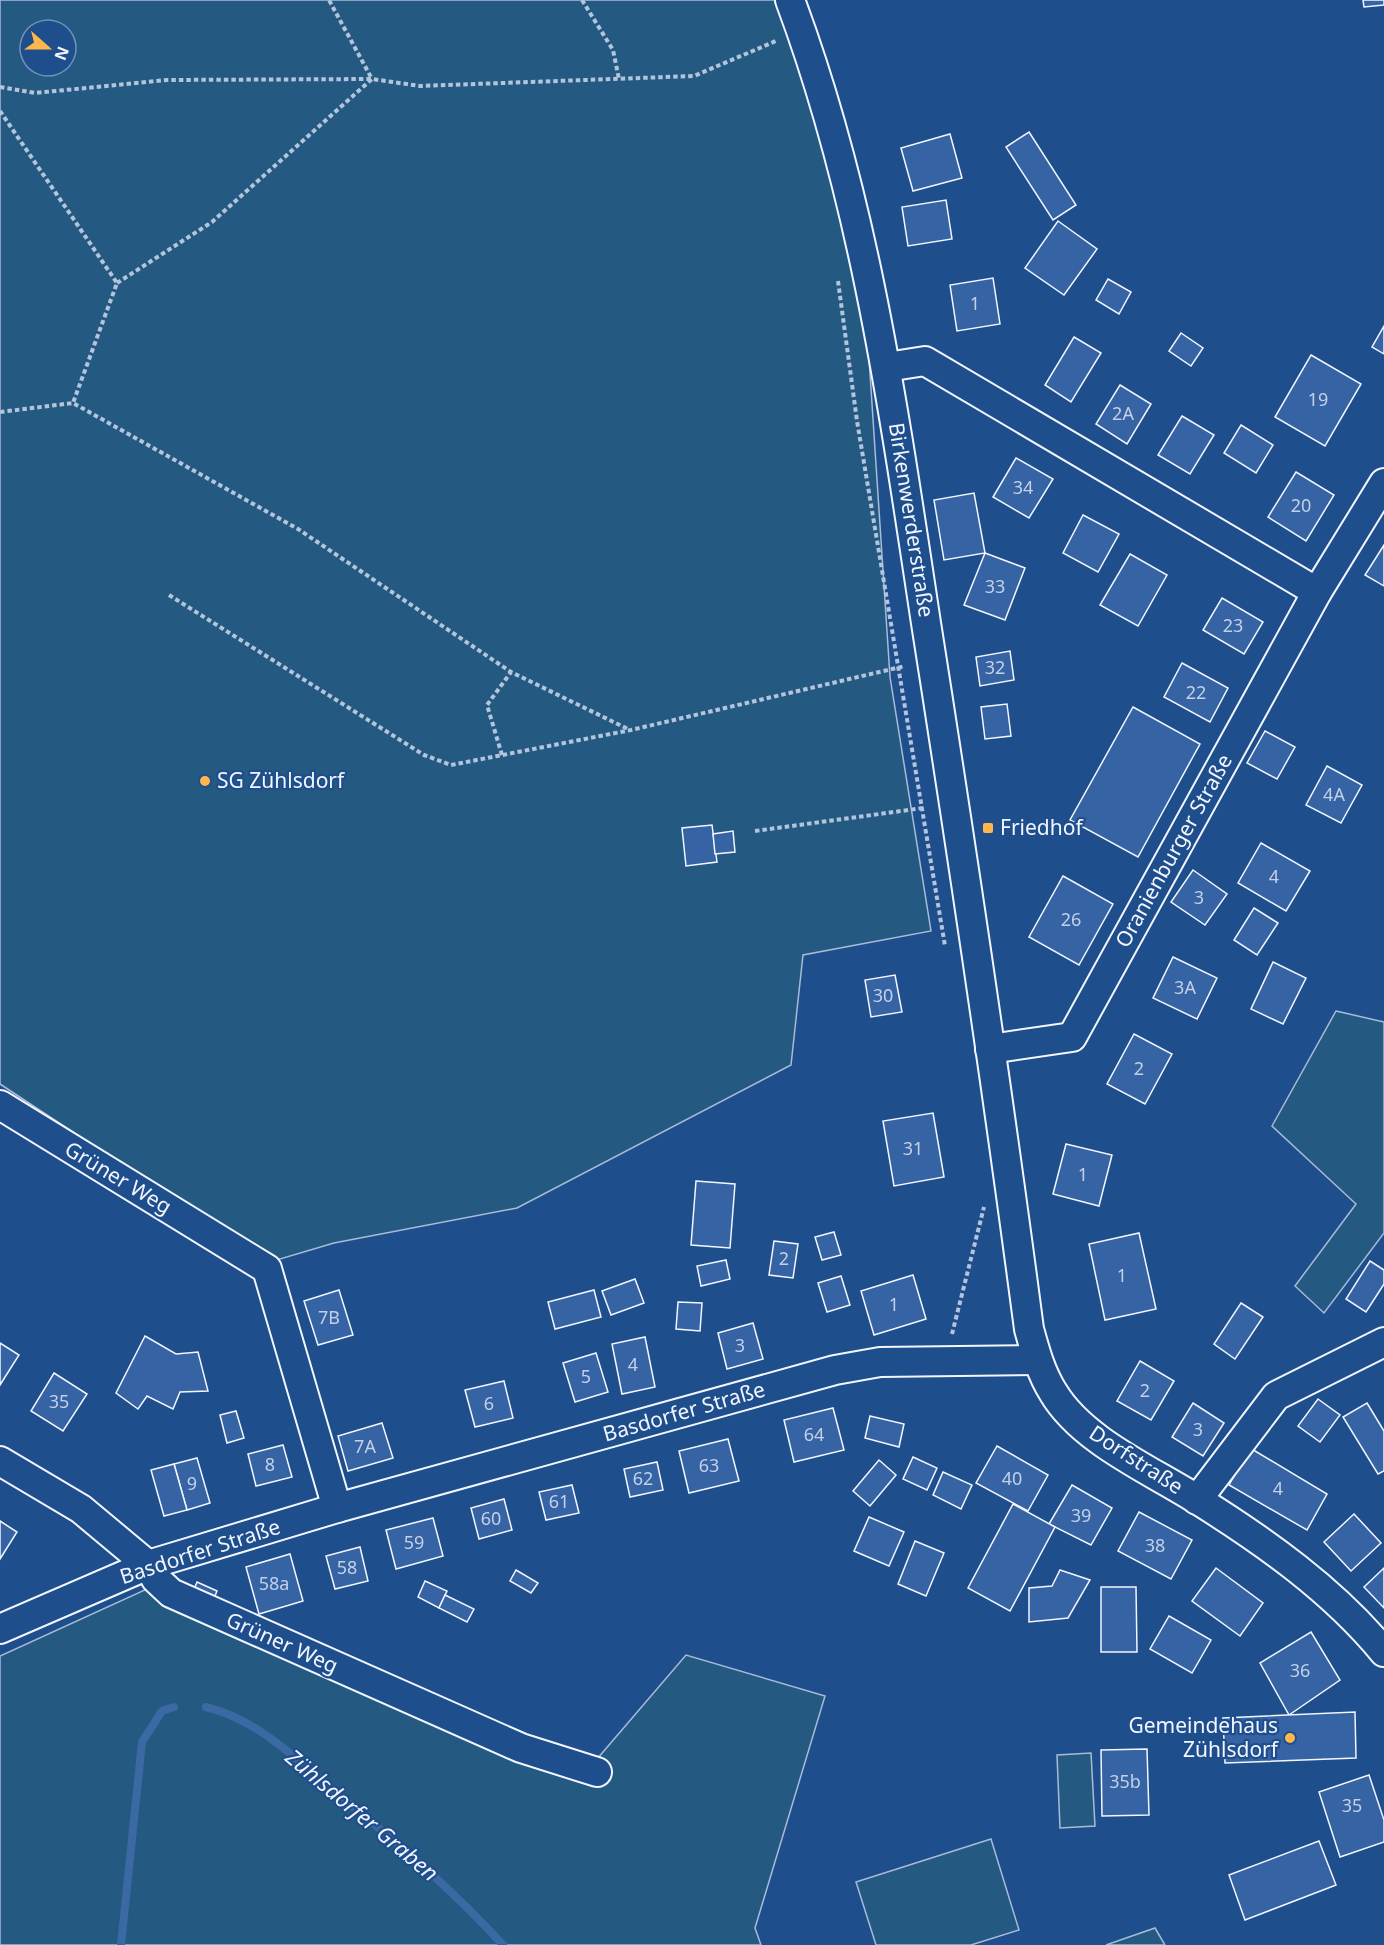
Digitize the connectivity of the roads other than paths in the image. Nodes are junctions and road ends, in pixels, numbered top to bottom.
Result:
1 (790, 0) edge
2 (887, 367) junction
3 (1384, 483) edge
4 (1317, 592) junction
5 (990, 1049) junction
6 (0, 1105) edge
7 (1384, 1342) edge
8 (1037, 1360) junction
9 (0, 1461) edge
10 (1197, 1500) junction
11 (337, 1508) junction
12 (148, 1565) junction
13 (0, 1629) edge
14 (1384, 1652) edge
15 (597, 1772) dead end

1 - 2 street, Birkenwerderstraße
2 - 4 street
2 - 5 street, Birkenwerderstraße
3 - 4 street, Oranienburger Straße
4 - 5 street, Oranienburger Straße
5 - 8 street, Dorfstraße
6 - 11 street, Grüner Weg
7 - 10 street
8 - 10 street, Dorfstraße
8 - 11 street, Basdorfer Straße
9 - 12 street, Grüner Weg
10 - 14 street, Dorfstraße
11 - 12 street, Basdorfer Straße
12 - 13 street, Basdorfer Straße
12 - 15 street, Grüner Weg

